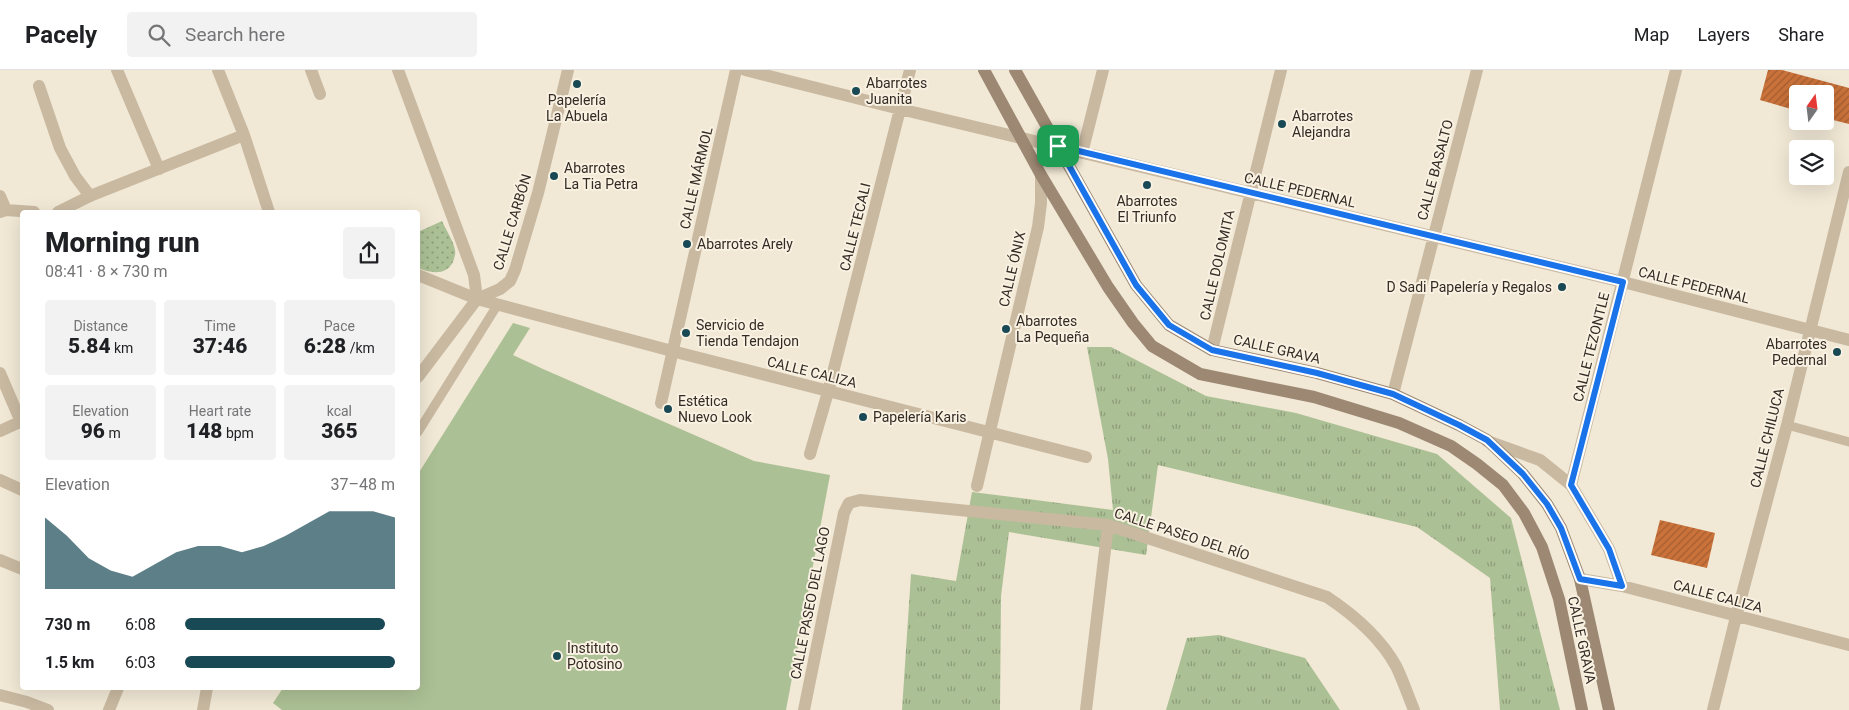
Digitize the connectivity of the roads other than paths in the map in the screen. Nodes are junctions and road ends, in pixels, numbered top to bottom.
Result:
1 (117, 70) edge
2 (218, 70) edge
3 (312, 70) edge
4 (398, 70) edge
5 (568, 70) edge
6 (736, 70) edge
7 (744, 70) edge
8 (910, 70) edge
9 (984, 70) edge
10 (1015, 70) edge
11 (1103, 70) edge
12 (1281, 70) edge
13 (1477, 70) edge
14 (1676, 70) edge
15 (39, 86) dead end
16 (320, 94) dead end
17 (900, 110) junction
18 (244, 136) junction
19 (1021, 137) junction
20 (1058, 146) junction
21 (1082, 153) junction
22 (159, 169) junction
23 (1849, 172) edge
24 (1041, 175) junction
25 (1249, 193) junction
26 (0, 196) edge
27 (90, 196) junction
28 (62, 210) edge
29 (268, 210) edge
30 (3, 211) edge
31 (20, 212) edge
32 (1434, 237) junction
33 (420, 276) edge
34 (1623, 282) junction
35 (477, 299) junction
36 (498, 304) junction
37 (1810, 329) junction
38 (1849, 340) edge
39 (1212, 350) junction
40 (672, 351) junction
41 (420, 368) edge
42 (0, 373) edge
43 (828, 392) junction
44 (1393, 394) junction
45 (661, 403) dead end
46 (20, 418) edge
47 (20, 423) edge
48 (1787, 425) junction
49 (420, 429) edge
50 (0, 431) edge
51 (990, 432) junction
52 (1487, 440) junction
53 (1849, 442) edge
54 (810, 454) dead end
55 (1086, 457) dead end
56 (0, 480) edge
57 (1571, 485) junction
58 (977, 486) dead end
59 (20, 489) edge
60 (849, 503) joint
61 (1108, 525) junction
62 (0, 560) edge
63 (20, 568) edge
64 (1580, 579) junction
65 (1622, 586) junction
66 (1736, 617) junction
67 (1849, 645) edge
68 (117, 690) edge
69 (207, 690) edge
70 (0, 696) edge
71 (26, 706) edge
72 (48, 710) edge
73 (109, 710) edge
74 (203, 710) edge
75 (804, 710) edge
76 (1086, 710) edge
77 (1414, 710) edge
78 (1582, 710) edge
79 (1609, 710) edge
80 (1713, 710) edge

1 - 22 street
2 - 18 street
3 - 16 street
4 - 35 street
5 - 35 street, CALLE CARBÓN
6 - 40 street, CALLE MÁRMOL
7 - 17 street, CALLE PEDERNAL
8 - 17 street, CALLE TECALI
9 - 19 main road, CALLE GRAVA
10 - 20 main road, CALLE GRAVA
11 - 21 street
12 - 25 street, CALLE DOLOMITA
13 - 32 street, CALLE BASALTO
14 - 34 street, CALLE TEZONTLE
15 - 27 street
17 - 19 street, CALLE PEDERNAL
17 - 43 street, CALLE TECALI
18 - 22 street
18 - 29 street
19 - 20 street, CALLE PEDERNAL
19 - 24 main road, CALLE GRAVA
20 - 21 street, CALLE PEDERNAL
20 - 39 main road, CALLE GRAVA
21 - 25 street, CALLE PEDERNAL
22 - 27 street
23 - 37 street, CALLE CHILUCA
24 - 51 street, CALLE ÓNIX
24 - 78 main road, CALLE GRAVA
25 - 32 street, CALLE PEDERNAL
25 - 39 street, CALLE DOLOMITA
26 - 30 street
27 - 28 street
30 - 31 street
32 - 34 street, CALLE PEDERNAL
32 - 44 street, CALLE BASALTO
33 - 35 street, CALLE CALIZA
34 - 37 street, CALLE PEDERNAL
34 - 57 street, CALLE TEZONTLE
35 - 36 street, CALLE CALIZA
35 - 41 street, CALLE CARBÓN
36 - 40 street, CALLE CALIZA
36 - 49 lane
37 - 38 street, CALLE PEDERNAL
37 - 48 street, CALLE CHILUCA
39 - 44 main road, CALLE GRAVA
40 - 43 street, CALLE CALIZA
40 - 45 street, CALLE MÁRMOL
42 - 46 street
43 - 51 street, CALLE CALIZA
43 - 54 street, CALLE TECALI
44 - 52 main road, CALLE GRAVA
47 - 50 street
48 - 53 lane
48 - 66 street, CALLE CHILUCA
51 - 55 street, CALLE CALIZA
51 - 58 street, CALLE ÓNIX
52 - 57 street
52 - 64 main road, CALLE GRAVA
56 - 59 street
57 - 65 street
60 - 61 street, CALLE PASEO DEL RÍO
60 - 75 street, CALLE PASEO DEL LAGO
61 - 76 street
61 - 77 street, CALLE PASEO DEL RÍO
62 - 63 street
64 - 65 street, CALLE CALIZA
64 - 79 main road, CALLE GRAVA
65 - 66 street, CALLE CALIZA
66 - 67 street, CALLE CALIZA
66 - 80 street, CALLE CHILUCA
68 - 73 street
69 - 74 street
70 - 71 street
71 - 72 street

